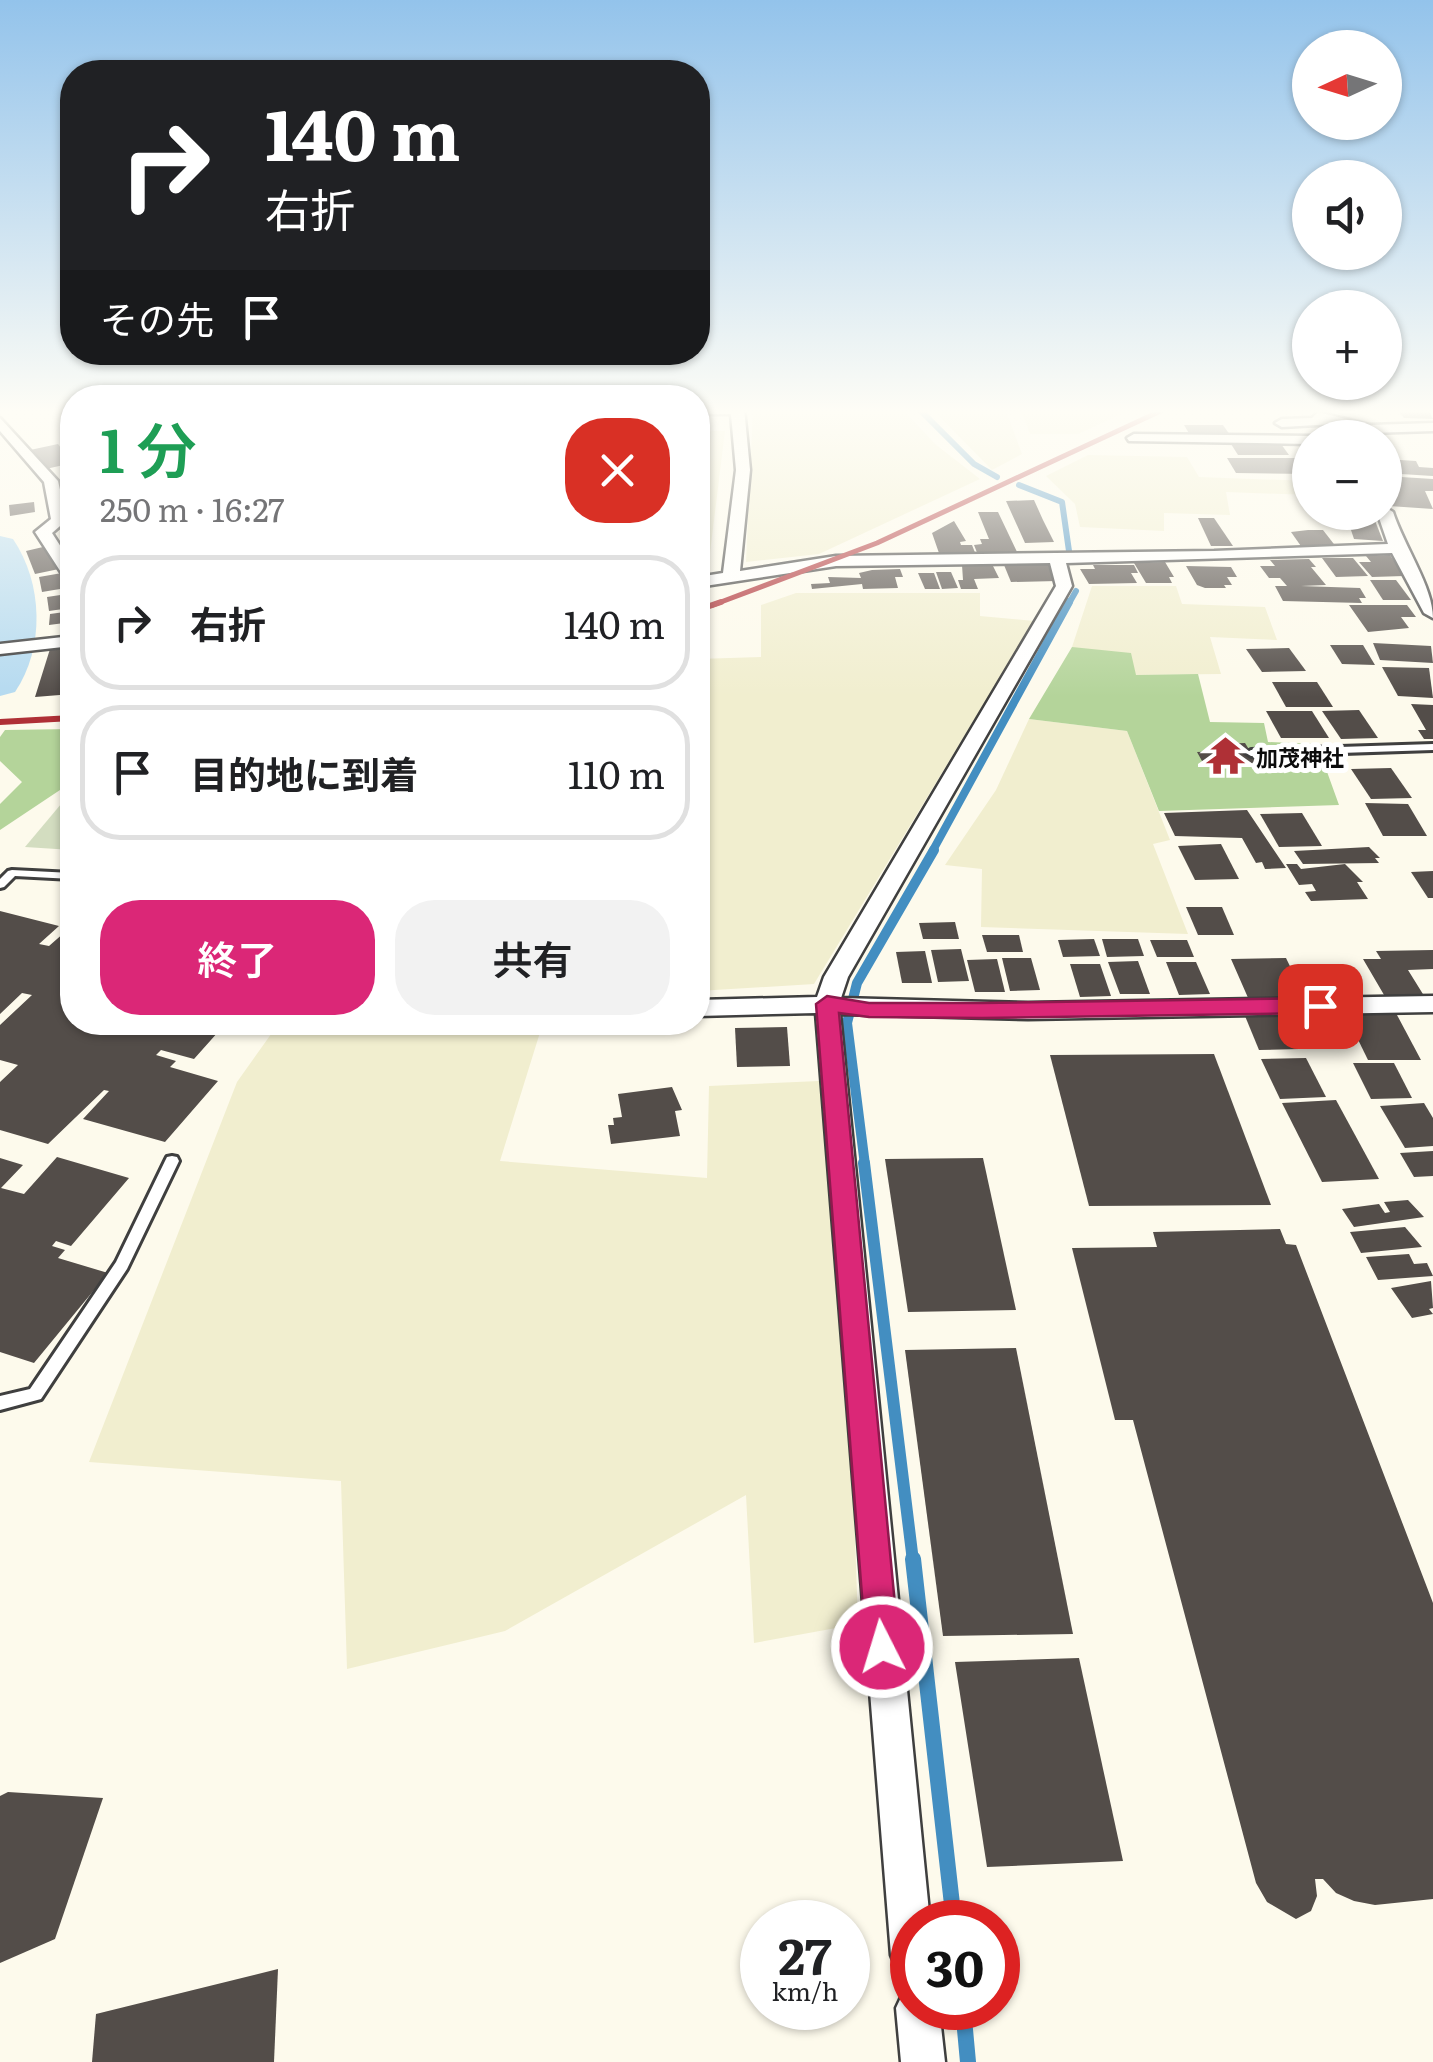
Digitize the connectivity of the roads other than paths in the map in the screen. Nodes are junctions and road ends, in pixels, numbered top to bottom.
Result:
1 (56, 504) edge
2 (739, 504) edge
3 (1391, 530) edge
4 (1397, 548) junction
5 (60, 558) edge
6 (1057, 558) junction
7 (731, 574) junction
8 (1412, 578) junction
9 (710, 579) edge
10 (1433, 579) edge
11 (1433, 613) edge
12 (60, 641) edge
13 (0, 650) edge
14 (1433, 747) edge
15 (1251, 753) dead end
16 (60, 876) edge
17 (0, 884) edge
18 (827, 1004) junction
19 (1433, 1004) edge
20 (710, 1008) edge
21 (172, 1161) dead end
22 (0, 1403) edge
23 (907, 1900) edge
24 (920, 2030) edge
25 (923, 2062) edge

1 - 5 street
2 - 7 street
3 - 4 street
4 - 6 street
4 - 8 street
6 - 7 street
6 - 18 street
7 - 9 street
8 - 10 street
8 - 11 street
12 - 13 street
14 - 15 lane
16 - 17 lane
18 - 19 street
18 - 20 street
18 - 23 street
21 - 22 lane
24 - 25 street

